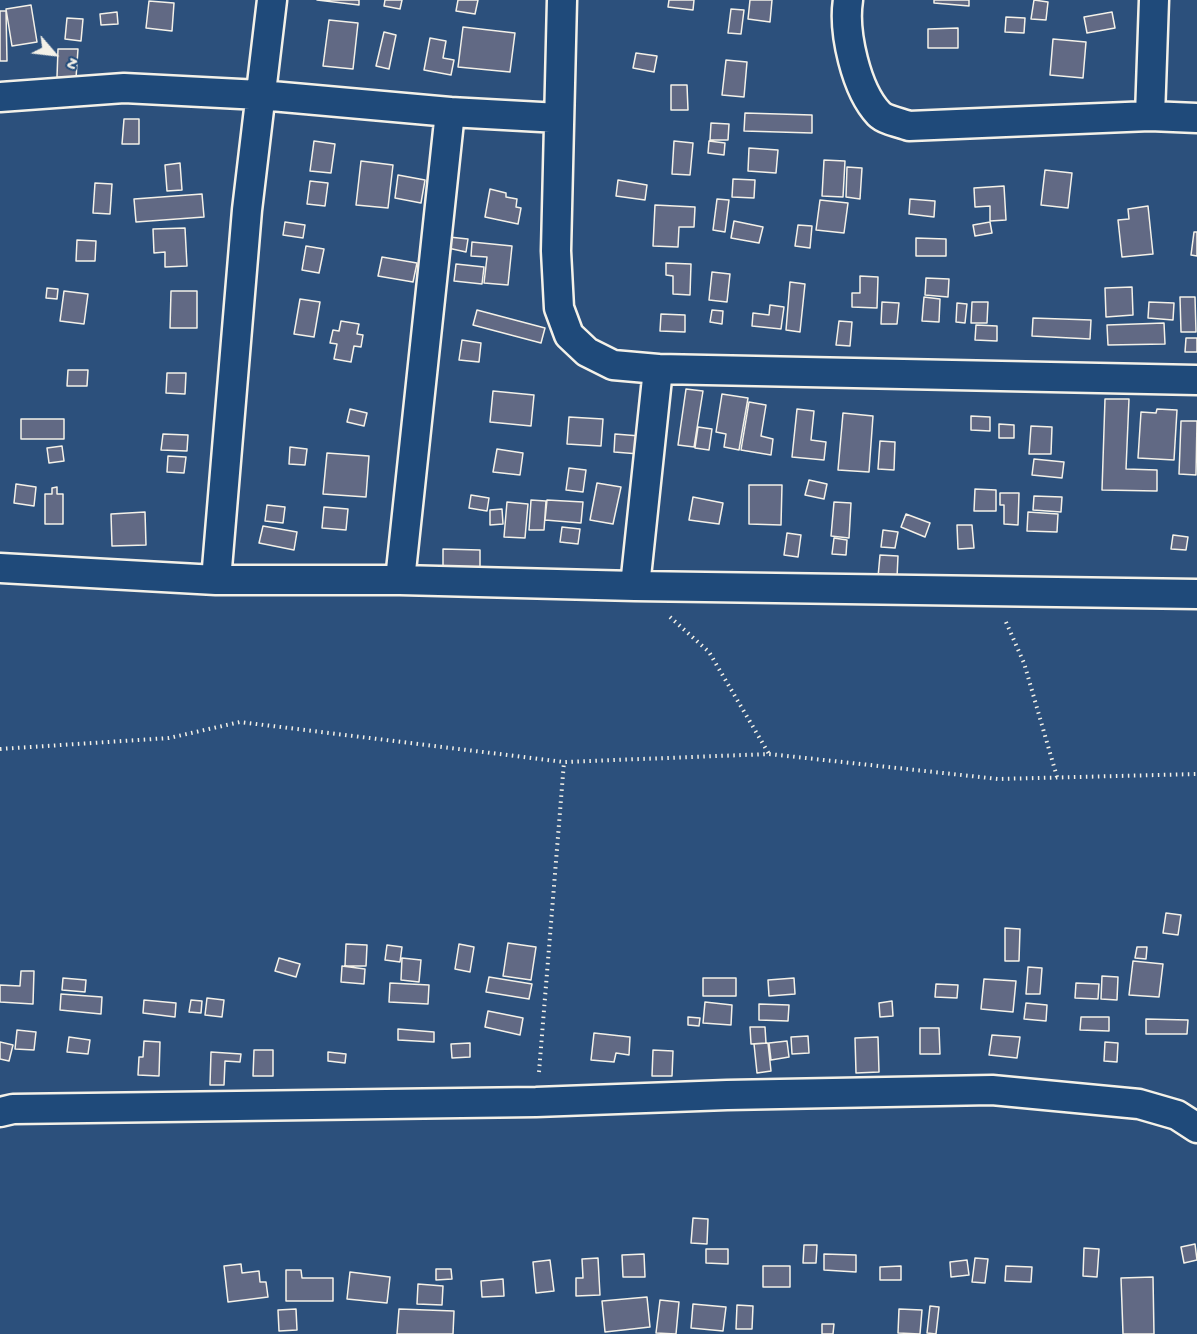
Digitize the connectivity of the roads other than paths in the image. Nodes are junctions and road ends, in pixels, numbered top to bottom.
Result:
1 (272, 0) edge
2 (562, 0) edge
3 (848, 0) edge
4 (1154, 0) edge
5 (260, 95) junction
6 (0, 97) edge
7 (450, 112) junction
8 (1150, 116) junction
9 (559, 118) junction
10 (1197, 118) edge
11 (658, 369) junction
12 (1197, 380) edge
13 (0, 568) edge
14 (216, 580) junction
15 (400, 580) junction
16 (635, 586) junction
17 (1197, 594) edge
18 (0, 1112) edge
19 (1197, 1128) edge

1 - 5 street
2 - 9 street
3 - 8 street
4 - 8 street
5 - 6 street
5 - 7 street
5 - 14 street
7 - 9 street
7 - 15 street
8 - 10 street
9 - 11 street
11 - 12 street
11 - 16 street
13 - 14 street
14 - 15 street
15 - 16 street
16 - 17 street
18 - 19 street

